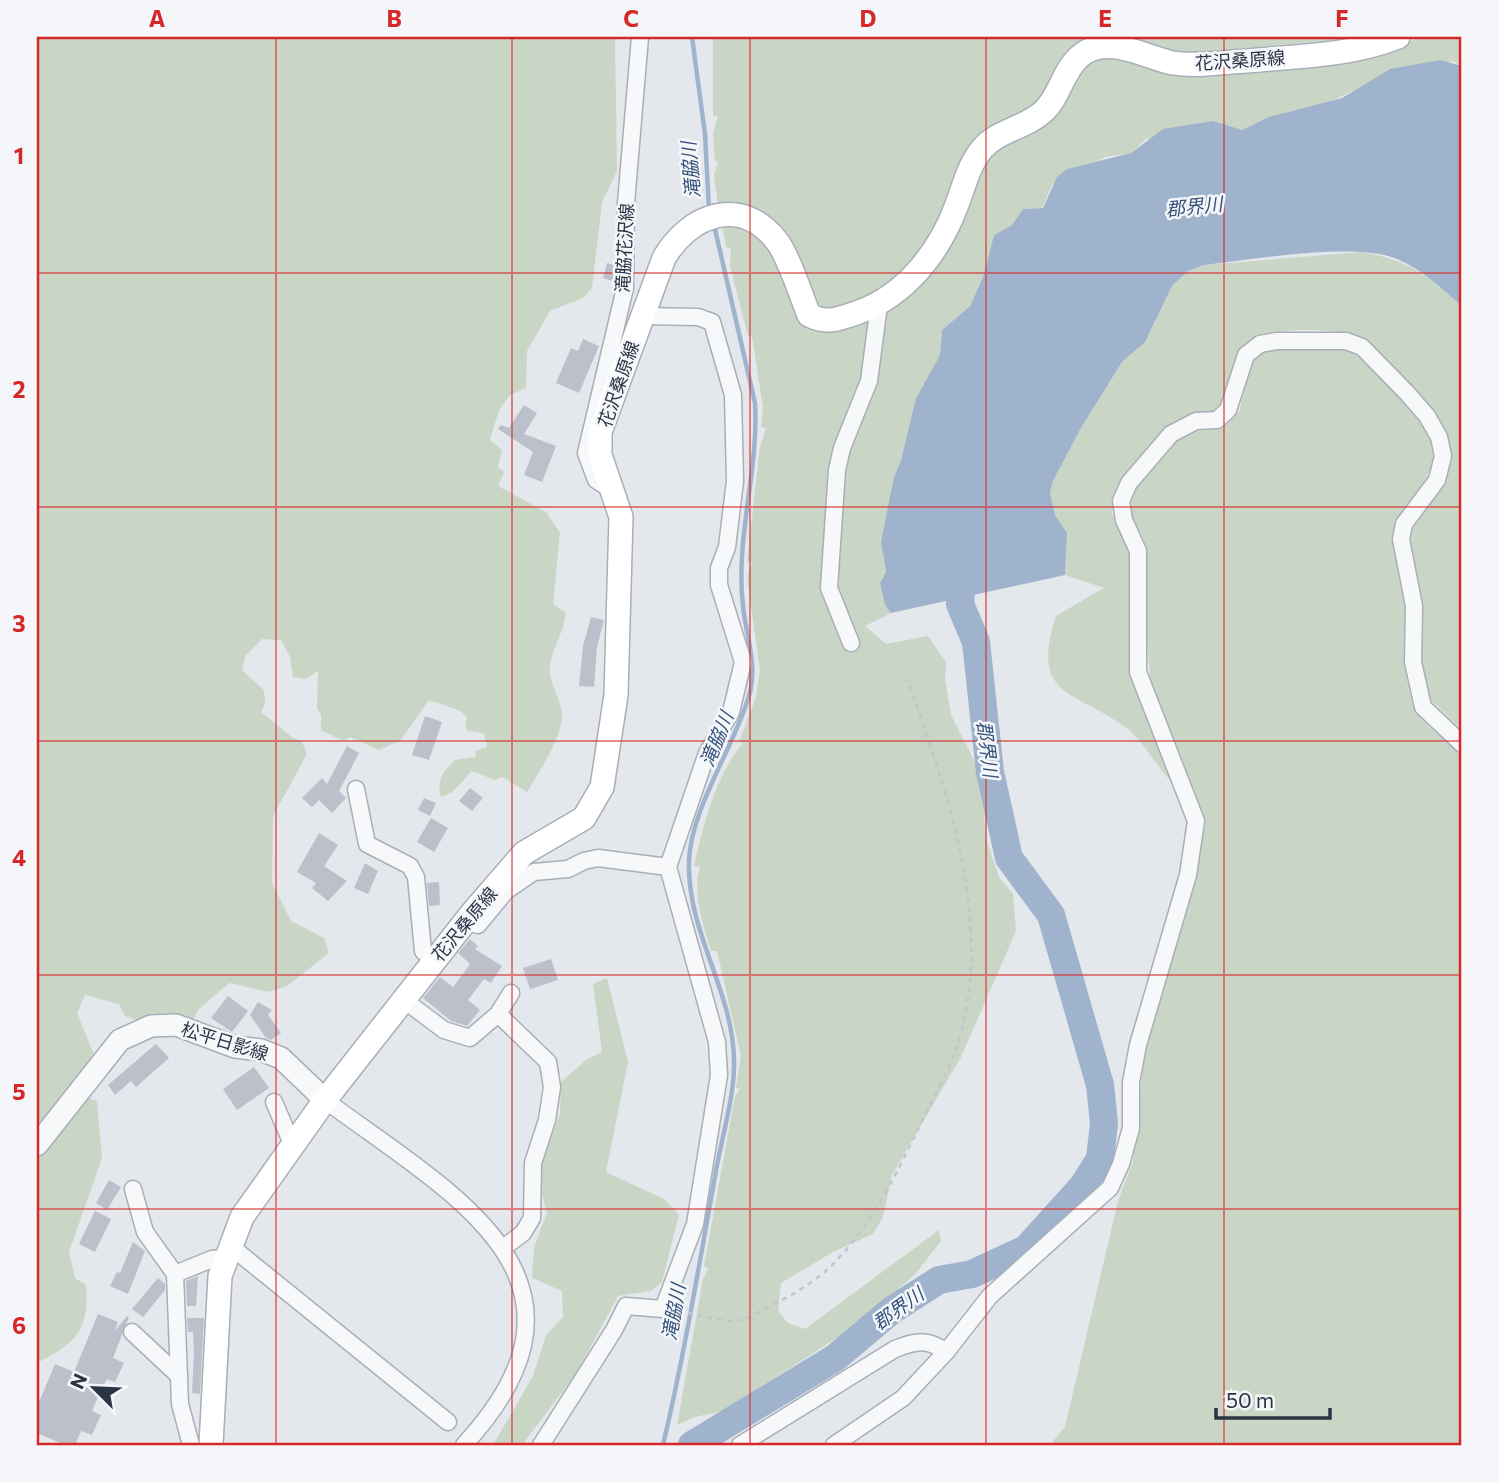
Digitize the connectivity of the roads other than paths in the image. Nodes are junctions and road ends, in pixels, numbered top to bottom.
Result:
1 (640, 37) edge
2 (1398, 37) edge
3 (879, 305) junction
4 (642, 316) junction
5 (610, 489) junction
6 (850, 643) dead end
7 (1462, 744) edge
8 (356, 789) dead end
9 (668, 867) junction
10 (465, 921) junction
11 (433, 960) junction
12 (511, 993) dead end
13 (404, 1000) junction
14 (498, 1014) junction
15 (325, 1100) junction
16 (274, 1102) dead end
17 (37, 1145) edge
18 (293, 1146) junction
19 (133, 1189) dead end
20 (503, 1248) junction
21 (227, 1251) junction
22 (175, 1275) junction
23 (132, 1332) dead end
24 (946, 1352) junction
25 (178, 1376) junction
26 (448, 1422) dead end
27 (191, 1445) edge
28 (211, 1445) edge
29 (464, 1445) edge
30 (541, 1445) edge
31 (740, 1445) edge
32 (834, 1445) edge

1 - 5 street, 滝脇花沢線
2 - 3 main road, 花沢桑原線
3 - 4 main road, 花沢桑原線
3 - 6 street
4 - 5 main road, 花沢桑原線
4 - 9 street
5 - 10 main road, 花沢桑原線
7 - 24 street
8 - 11 street
9 - 10 street
9 - 30 street
10 - 11 main road, 花沢桑原線
11 - 13 main road, 花沢桑原線
12 - 14 street
13 - 14 street
13 - 15 main road, 花沢桑原線
14 - 20 street
15 - 17 street, 松平日影線
15 - 18 main road, 花沢桑原線
15 - 20 street
16 - 18 street
18 - 21 main road, 花沢桑原線
19 - 22 street
20 - 29 street
21 - 22 street
21 - 26 street
21 - 28 main road, 花沢桑原線
22 - 25 street
23 - 25 street
24 - 31 street
24 - 32 street
25 - 27 street

